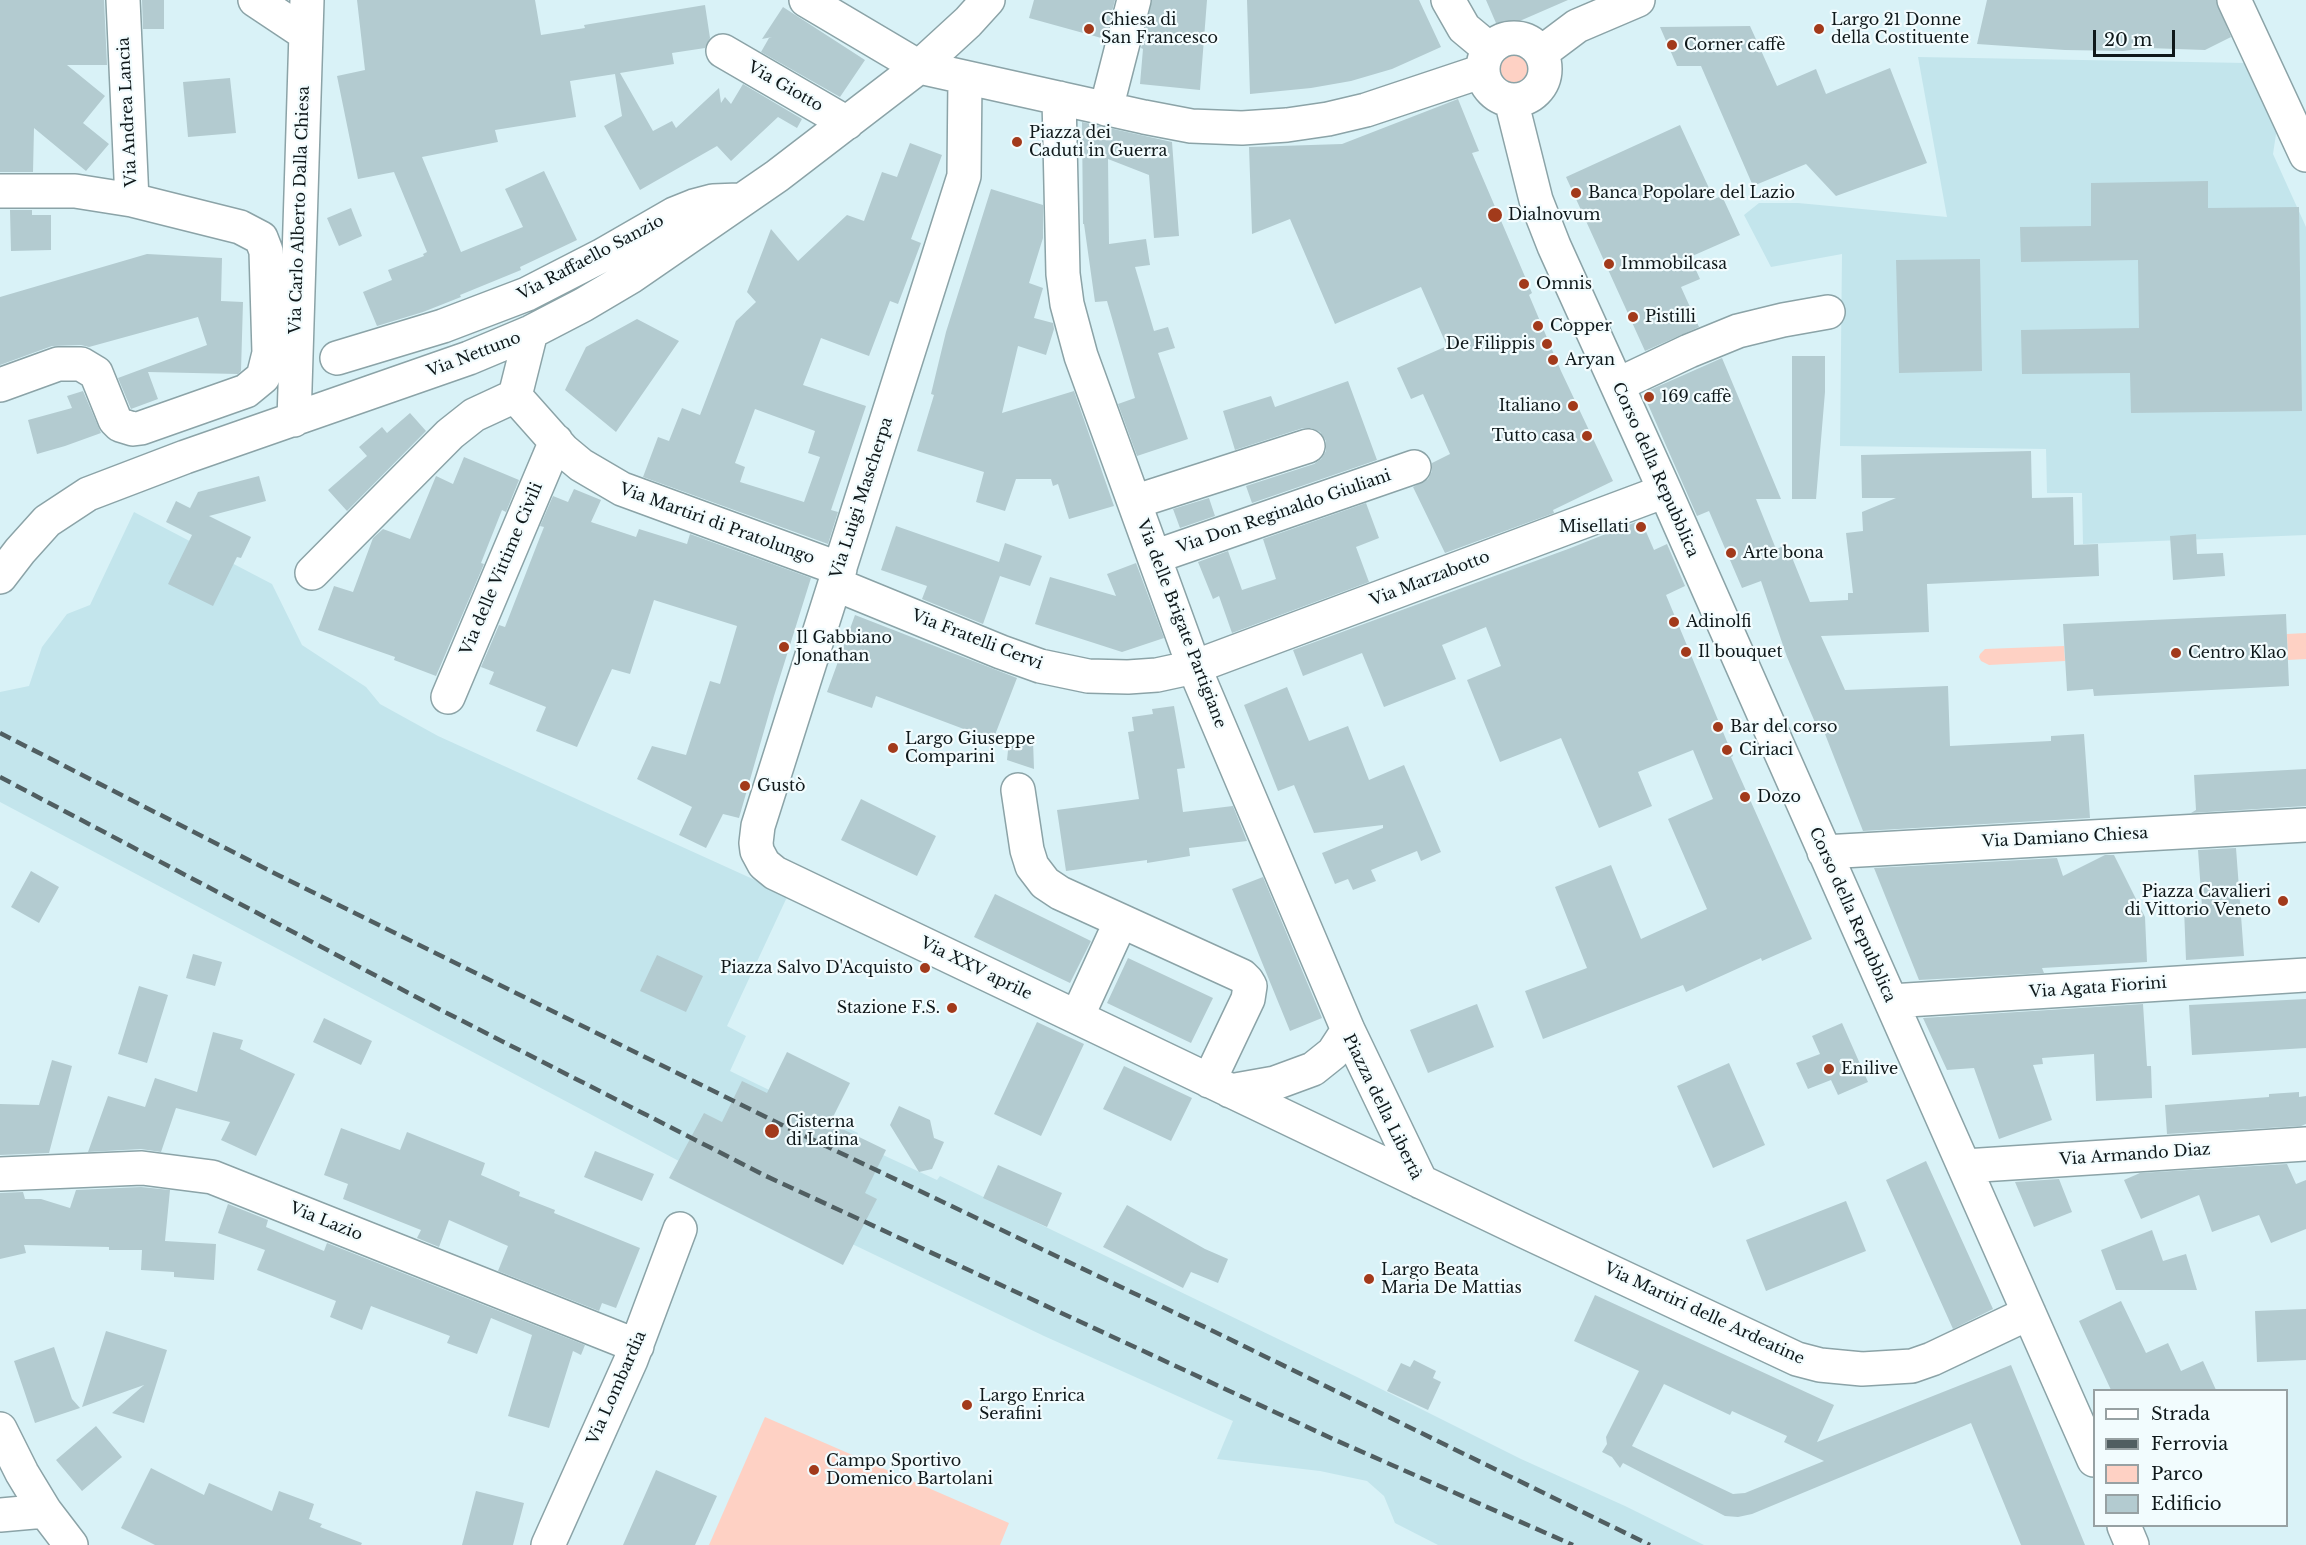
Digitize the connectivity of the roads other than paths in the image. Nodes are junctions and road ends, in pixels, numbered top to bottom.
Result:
1 (123, 0) edge
2 (255, 0) edge
3 (306, 0) edge
4 (806, 0) edge
5 (988, 0) edge
6 (1134, 0) edge
7 (1448, 0) edge
8 (2234, 0) edge
9 (1624, 2) edge
10 (306, 34) junction
11 (723, 51) dead end
12 (1540, 53) junction
13 (1487, 59) junction
14 (920, 67) junction
15 (965, 78) junction
16 (1059, 98) junction
17 (1511, 100) junction
18 (1106, 109) junction
19 (847, 123) junction
20 (2306, 155) edge
21 (0, 191) edge
22 (132, 200) junction
23 (743, 200) junction
24 (1828, 312) dead end
25 (531, 332) junction
26 (337, 358) dead end
27 (0, 385) edge
28 (1617, 385) junction
29 (515, 396) junction
30 (294, 420) junction
31 (556, 441) junction
32 (1308, 446) dead end
33 (1414, 467) dead end
34 (1665, 490) junction
35 (1134, 502) junction
36 (1154, 557) junction
37 (312, 573) dead end
38 (0, 577) edge
39 (837, 577) junction
40 (1194, 667) junction
41 (448, 697) dead end
42 (1018, 790) dead end
43 (760, 821) joint
44 (2306, 825) edge
45 (1824, 852) junction
46 (1121, 921) junction
47 (2306, 975) edge
48 (1891, 1001) junction
49 (1077, 1017) junction
50 (1348, 1030) junction
51 (1220, 1086) junction
52 (2306, 1144) edge
53 (1965, 1166) junction
54 (0, 1174) edge
55 (1421, 1182) junction
56 (680, 1229) dead end
57 (2029, 1313) junction
58 (637, 1346) junction
59 (0, 1429) edge
60 (2093, 1458) edge
61 (45, 1511) junction
62 (0, 1515) edge
63 (2124, 1527) edge
64 (71, 1545) edge
65 (548, 1545) edge
66 (2132, 1545) edge

1 - 22 street, Via Andrea Lancia
2 - 10 street
3 - 10 street, Via Carlo Alberto Dalla Chiesa
4 - 14 street
5 - 14 street, Via Nettuno
6 - 18 street
7 - 13 street
8 - 20 street
9 - 12 street
10 - 30 street, Via Carlo Alberto Dalla Chiesa
11 - 19 street, Via Giotto
12 - 13 street
12 - 17 street
13 - 17 street
13 - 18 street
14 - 15 street
14 - 19 street, Via Nettuno
15 - 16 street
15 - 39 street, Via Luigi Mascherpa
16 - 18 street
16 - 35 street, Via delle Brigate Partigiane
17 - 28 street, Corso della Repubblica
19 - 23 street, Via Nettuno
21 - 22 street, Via Andrea Lancia
22 - 27 street
23 - 25 street, Via Nettuno
23 - 26 street, Via Raffaello Sanzio
24 - 28 street
25 - 29 street
25 - 30 street, Via Nettuno
28 - 34 street, Corso della Repubblica
29 - 31 street, Via Martiri di Pratolungo
29 - 37 street
30 - 38 street, Via Nettuno
31 - 39 street, Via Martiri di Pratolungo
31 - 41 street, Via delle Vittime Civili
32 - 35 street
33 - 36 street, Via Don Reginaldo Giuliani
34 - 40 street, Via Marzabotto
34 - 45 street, Corso della Repubblica
35 - 36 street, Via delle Brigate Partigiane
36 - 40 street, Via delle Brigate Partigiane
39 - 40 street, Via Fratelli Cervi
39 - 43 street, Via Luigi Mascherpa
40 - 50 street, Via delle Brigate Partigiane
42 - 46 street
43 - 49 street, Via XXV aprile
44 - 45 street, Via Damiano Chiesa
45 - 48 street, Corso della Repubblica
46 - 49 street
46 - 51 street
47 - 48 street, Via Agata Fiorini
48 - 53 street, Corso della Repubblica
49 - 51 street, Via XXV aprile
50 - 51 street, Piazza della Libertà
50 - 55 street, Piazza della Libertà
51 - 55 street, Piazza della Libertà
52 - 53 street, Via Armando Diaz
53 - 57 street, Corso della Repubblica
54 - 58 street, Via Lazio
55 - 57 street, Via Martiri delle Ardeatine
56 - 58 street, Via Lombardia
57 - 60 street, Corso della Repubblica
58 - 65 street, Via Lombardia
59 - 61 street
61 - 62 street
61 - 64 street
63 - 66 street

